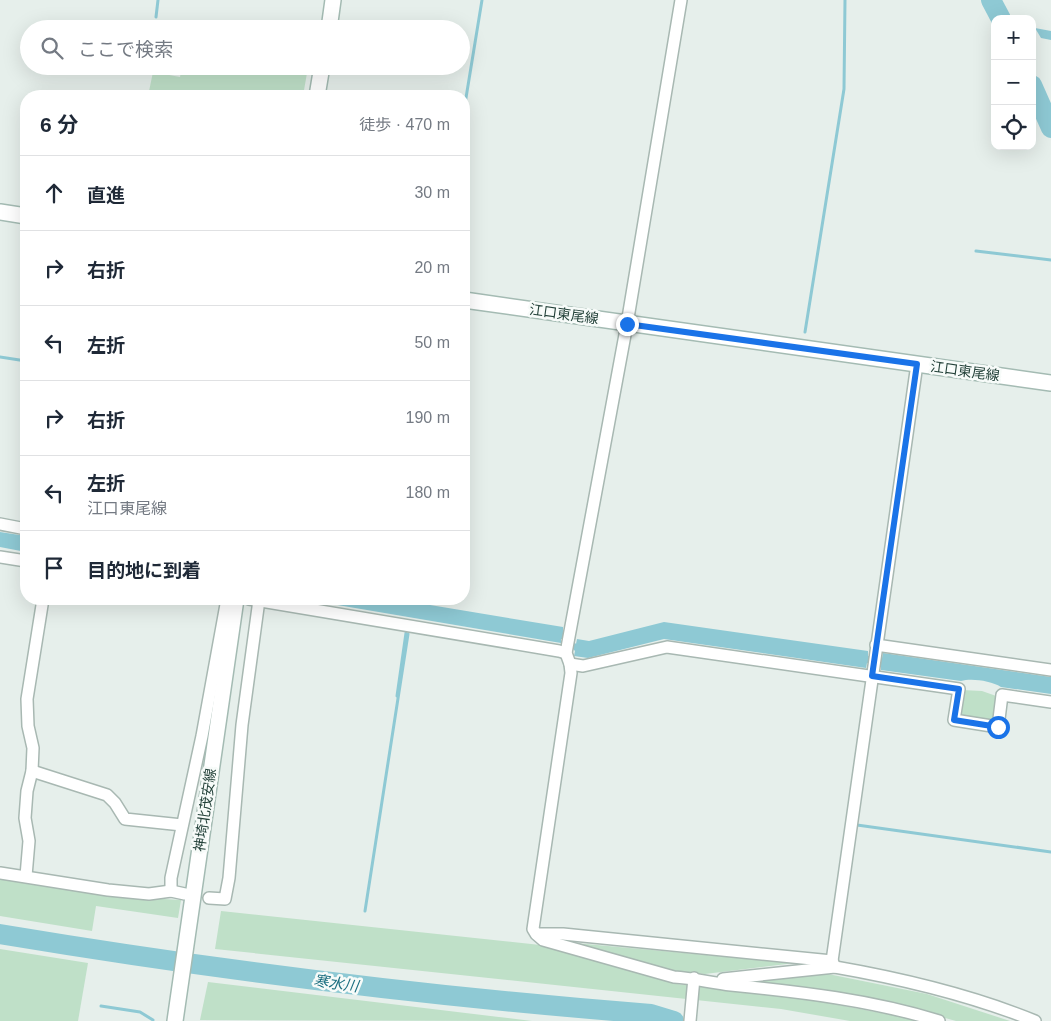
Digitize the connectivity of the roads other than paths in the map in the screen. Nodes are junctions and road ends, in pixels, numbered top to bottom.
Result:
1 (333, 0) edge
2 (681, 0) edge
3 (330, 20) edge
4 (320, 75) edge
5 (318, 90) edge
6 (0, 212) edge
7 (20, 215) edge
8 (470, 301) edge
9 (627, 324) junction
10 (917, 364) junction
11 (1051, 384) edge
12 (0, 524) edge
13 (20, 528) edge
14 (0, 557) edge
15 (20, 560) edge
16 (42, 605) edge
17 (226, 605) edge
18 (235, 605) edge
19 (254, 605) edge
20 (284, 605) edge
21 (568, 649) junction
22 (874, 661) junction
23 (1051, 670) edge
24 (1051, 702) edge
25 (32, 771) junction
26 (182, 826) junction
27 (0, 873) edge
28 (26, 876) junction
29 (171, 891) junction
30 (185, 894) dead end
31 (209, 898) dead end
32 (536, 934) junction
33 (833, 964) junction
34 (706, 981) junction
35 (694, 982) junction
36 (175, 1021) edge
37 (690, 1021) edge
38 (939, 1021) edge
39 (1035, 1021) edge

1 - 3 main road
2 - 9 street
4 - 5 main road
6 - 7 main road
8 - 9 main road, 江口東尾線
9 - 10 main road, 江口東尾線
9 - 21 street
10 - 11 main road, 江口東尾線
10 - 22 street
12 - 13 street
14 - 15 street
16 - 25 street
17 - 26 street
18 - 36 main road, 神埼北茂安線
19 - 31 street
20 - 21 street
21 - 22 street
21 - 32 street
22 - 23 street
22 - 24 street
22 - 33 street
25 - 26 street
25 - 28 street
26 - 29 street
27 - 28 street
28 - 29 street
29 - 30 street
32 - 33 street
32 - 35 street
33 - 34 street
33 - 39 street
34 - 35 street
34 - 38 street
35 - 37 street

